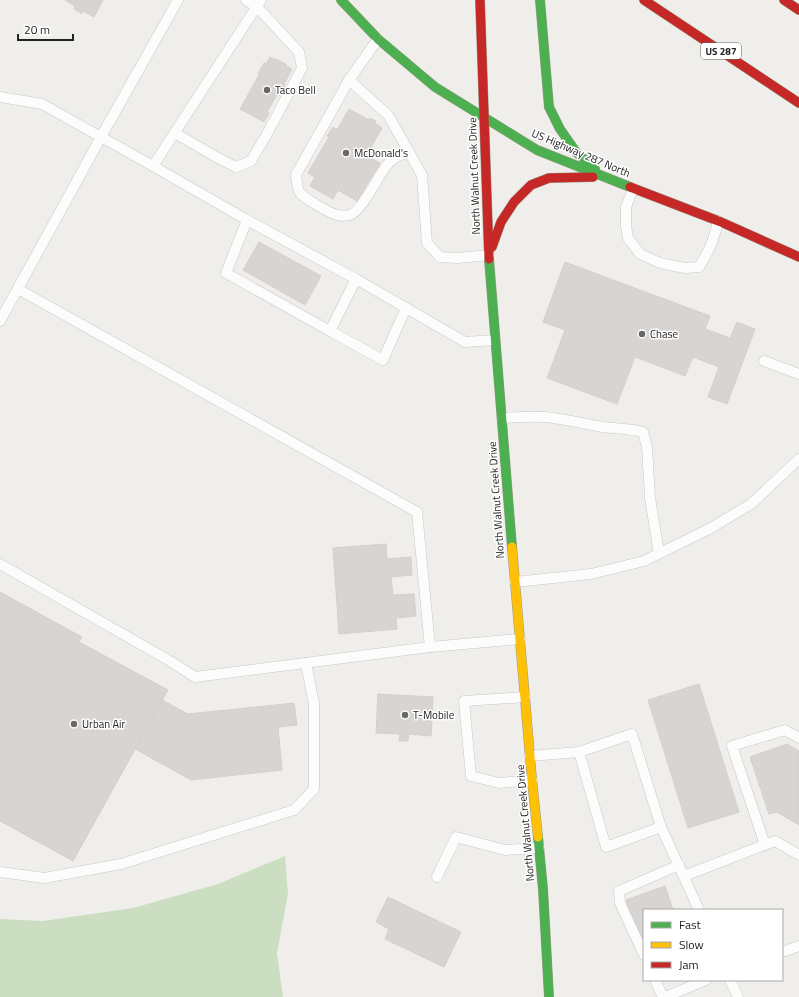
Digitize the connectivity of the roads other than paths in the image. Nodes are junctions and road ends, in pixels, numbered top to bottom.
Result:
1 (178, 0) edge
2 (246, 0) edge
3 (341, 0) edge
4 (480, 0) edge
5 (540, 0) edge
6 (644, 0) edge
7 (784, 0) edge
8 (259, 3) edge
9 (799, 10) edge
10 (378, 39) junction
11 (349, 80) junction
12 (0, 97) edge
13 (799, 103) edge
14 (484, 118) junction
15 (175, 133) junction
16 (101, 137) junction
17 (408, 152) junction
18 (153, 166) junction
19 (603, 177) junction
20 (633, 188) junction
21 (247, 220) junction
22 (718, 221) junction
23 (490, 255) junction
24 (799, 257) edge
25 (356, 280) junction
26 (18, 289) junction
27 (406, 308) junction
28 (0, 321) edge
29 (330, 331) junction
30 (495, 340) junction
31 (764, 361) dead end
32 (799, 374) edge
33 (502, 418) junction
34 (799, 459) edge
35 (659, 553) junction
36 (0, 564) edge
37 (515, 582) junction
38 (520, 638) junction
39 (430, 647) junction
40 (306, 663) junction
41 (525, 697) junction
42 (799, 738) edge
43 (579, 752) junction
44 (530, 756) junction
45 (532, 780) junction
46 (661, 828) junction
47 (765, 844) junction
48 (539, 848) junction
49 (799, 855) edge
50 (678, 865) junction
51 (0, 872) edge
52 (684, 876) junction
53 (437, 877) dead end
54 (699, 909) edge
55 (799, 946) edge
56 (783, 952) edge
57 (643, 953) edge
58 (656, 981) edge
59 (704, 981) edge
60 (730, 981) edge
61 (549, 997) edge
62 (664, 997) edge
63 (738, 997) edge

1 - 16 lane
2 - 8 lane
3 - 10 main road, US Highway 287 North
4 - 14 main road, North Walnut Creek Drive
5 - 19 main road
6 - 13 main road, US 287
7 - 9 main road
8 - 15 lane
8 - 15 lane
10 - 11 lane
10 - 14 main road, US Highway 287 North
11 - 17 lane
11 - 17 lane
12 - 16 lane
14 - 19 main road, US Highway 287 North
14 - 23 main road, North Walnut Creek Drive
15 - 18 lane
16 - 18 lane
16 - 26 lane
17 - 23 lane
18 - 21 lane
19 - 20 main road, US Highway 287 North
19 - 23 main road
20 - 22 main road, US Highway 287 North
20 - 22 lane
21 - 25 lane
21 - 29 lane
22 - 24 main road, US Highway 287 North
23 - 30 main road, North Walnut Creek Drive
25 - 27 lane
25 - 29 lane
26 - 28 lane
26 - 39 lane
27 - 29 lane
27 - 30 lane
30 - 33 main road, North Walnut Creek Drive
31 - 32 lane
33 - 35 lane
33 - 37 main road, North Walnut Creek Drive
34 - 35 lane
35 - 37 lane
36 - 40 lane
37 - 38 main road, North Walnut Creek Drive
38 - 39 lane
38 - 41 main road, North Walnut Creek Drive
39 - 40 lane
40 - 51 lane
41 - 44 main road, North Walnut Creek Drive
41 - 45 lane
42 - 47 lane
43 - 44 lane
43 - 46 lane
43 - 46 lane
44 - 45 main road, North Walnut Creek Drive
45 - 48 main road, North Walnut Creek Drive
46 - 50 lane
47 - 49 lane
47 - 52 lane
48 - 53 lane
48 - 61 main road, North Walnut Creek Drive
50 - 52 lane
50 - 57 lane
52 - 54 lane
55 - 56 lane
58 - 62 lane
59 - 62 lane
60 - 63 lane

